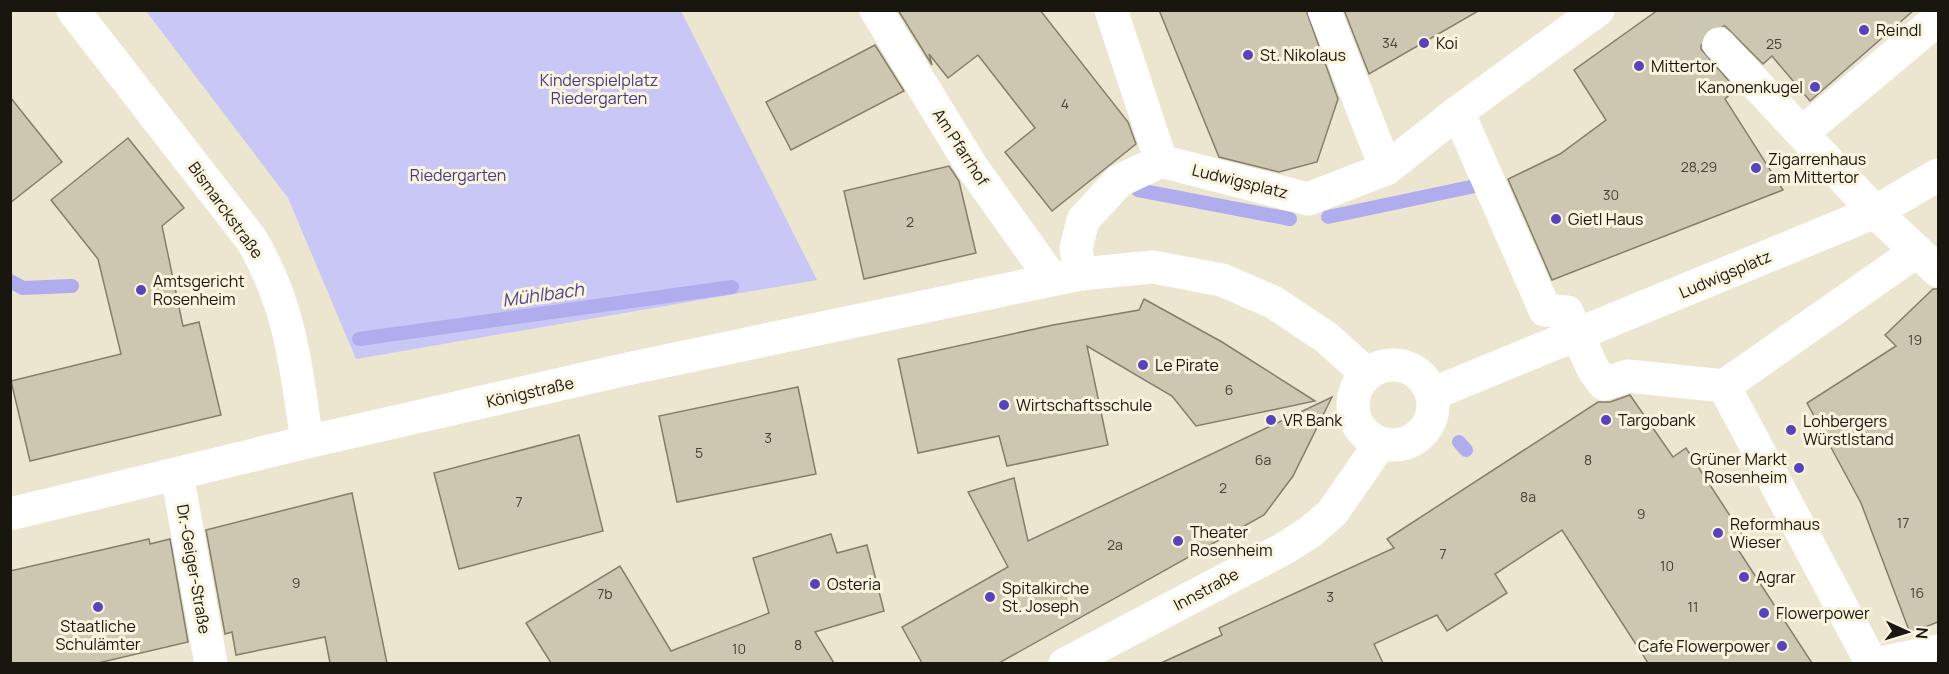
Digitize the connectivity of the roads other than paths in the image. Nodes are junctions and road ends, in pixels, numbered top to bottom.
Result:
1 (73, 10) edge
2 (876, 10) edge
3 (1111, 10) edge
4 (1324, 10) edge
5 (1598, 10) edge
6 (1938, 19) edge
7 (1719, 44) tunnel mouth
8 (1458, 112) junction
9 (1802, 133) junction
10 (1161, 161) junction
11 (1386, 169) junction
12 (1938, 175) edge
13 (1875, 212) junction
14 (1928, 261) edge
15 (1066, 277) junction
16 (1576, 337) junction
17 (1367, 374) junction
18 (1724, 386) junction
19 (1432, 394) junction
20 (307, 442) junction
21 (1380, 444) junction
22 (177, 474) junction
23 (10, 514) edge
24 (1938, 651) edge
25 (211, 663) edge
26 (1065, 663) edge
27 (1874, 663) edge

1 - 20 street, Bismarckstraße
2 - 15 street, Am Pfarrhof
3 - 10 street
4 - 11 street
5 - 8 street, Ludwigsplatz
6 - 9 street
7 - 9 street
8 - 11 street, Ludwigsplatz
8 - 16 street
9 - 13 street
10 - 11 street, Ludwigsplatz
10 - 15 street
12 - 13 street, Ludwigsplatz
13 - 14 street
13 - 16 street, Ludwigsplatz
14 - 18 street
15 - 17 street
15 - 20 street, Königstraße
16 - 18 street
16 - 19 street, Ludwigsplatz
17 - 19 street
17 - 21 street
18 - 27 street
19 - 21 street
20 - 22 street, Königstraße
21 - 26 street, Innstraße
22 - 23 street, Königstraße
22 - 25 street, Dr.-Geiger-Straße
24 - 27 street

